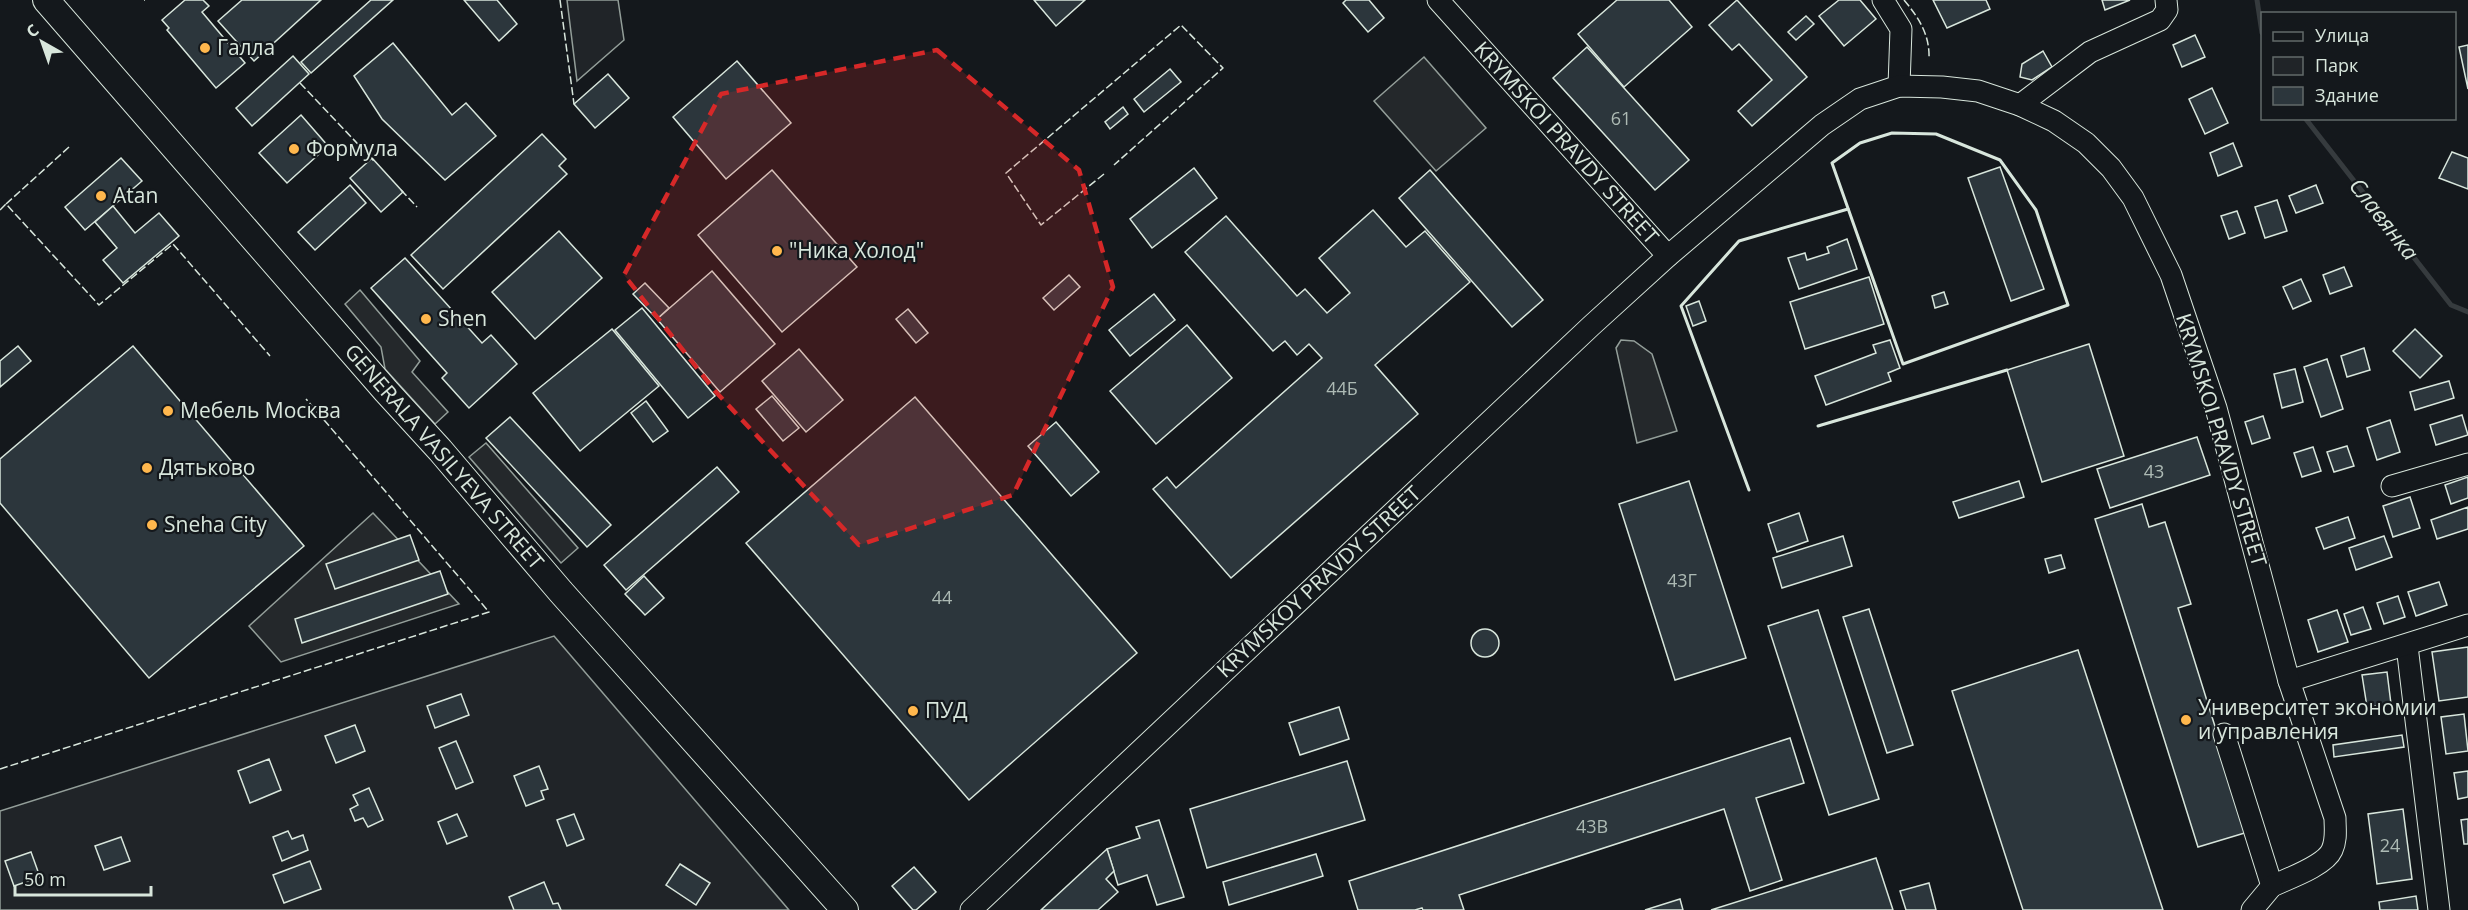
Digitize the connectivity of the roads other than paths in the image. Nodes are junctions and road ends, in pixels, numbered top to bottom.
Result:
1 (46, 0) edge
2 (1438, 0) edge
3 (1883, 0) edge
4 (2166, 0) edge
5 (1899, 86) junction
6 (2020, 105) junction
7 (1668, 256) junction
8 (2468, 464) edge
9 (2392, 486) dead end
10 (2468, 625) edge
11 (2407, 646) junction
12 (2289, 681) junction
13 (2224, 734) dead end
14 (2272, 886) junction
15 (844, 910) edge
16 (971, 910) edge
17 (2252, 910) edge
18 (2439, 910) edge

1 - 15 main road, GENERALA VASILYEVA STREET
2 - 7 street, KRYMSKOI PRAVDY STREET
3 - 5 street
4 - 6 street
5 - 6 street, KRYMSKOI PRAVDY STREET
5 - 7 street, KRYMSKOI PRAVDY STREET
6 - 12 street, KRYMSKOI PRAVDY STREET
7 - 16 street, KRYMSKOY PRAVDY STREET
8 - 9 street
10 - 11 street
11 - 12 street
11 - 18 street
12 - 14 street, KRYMSKOI PRAVDY STREET
13 - 14 street
14 - 17 street

